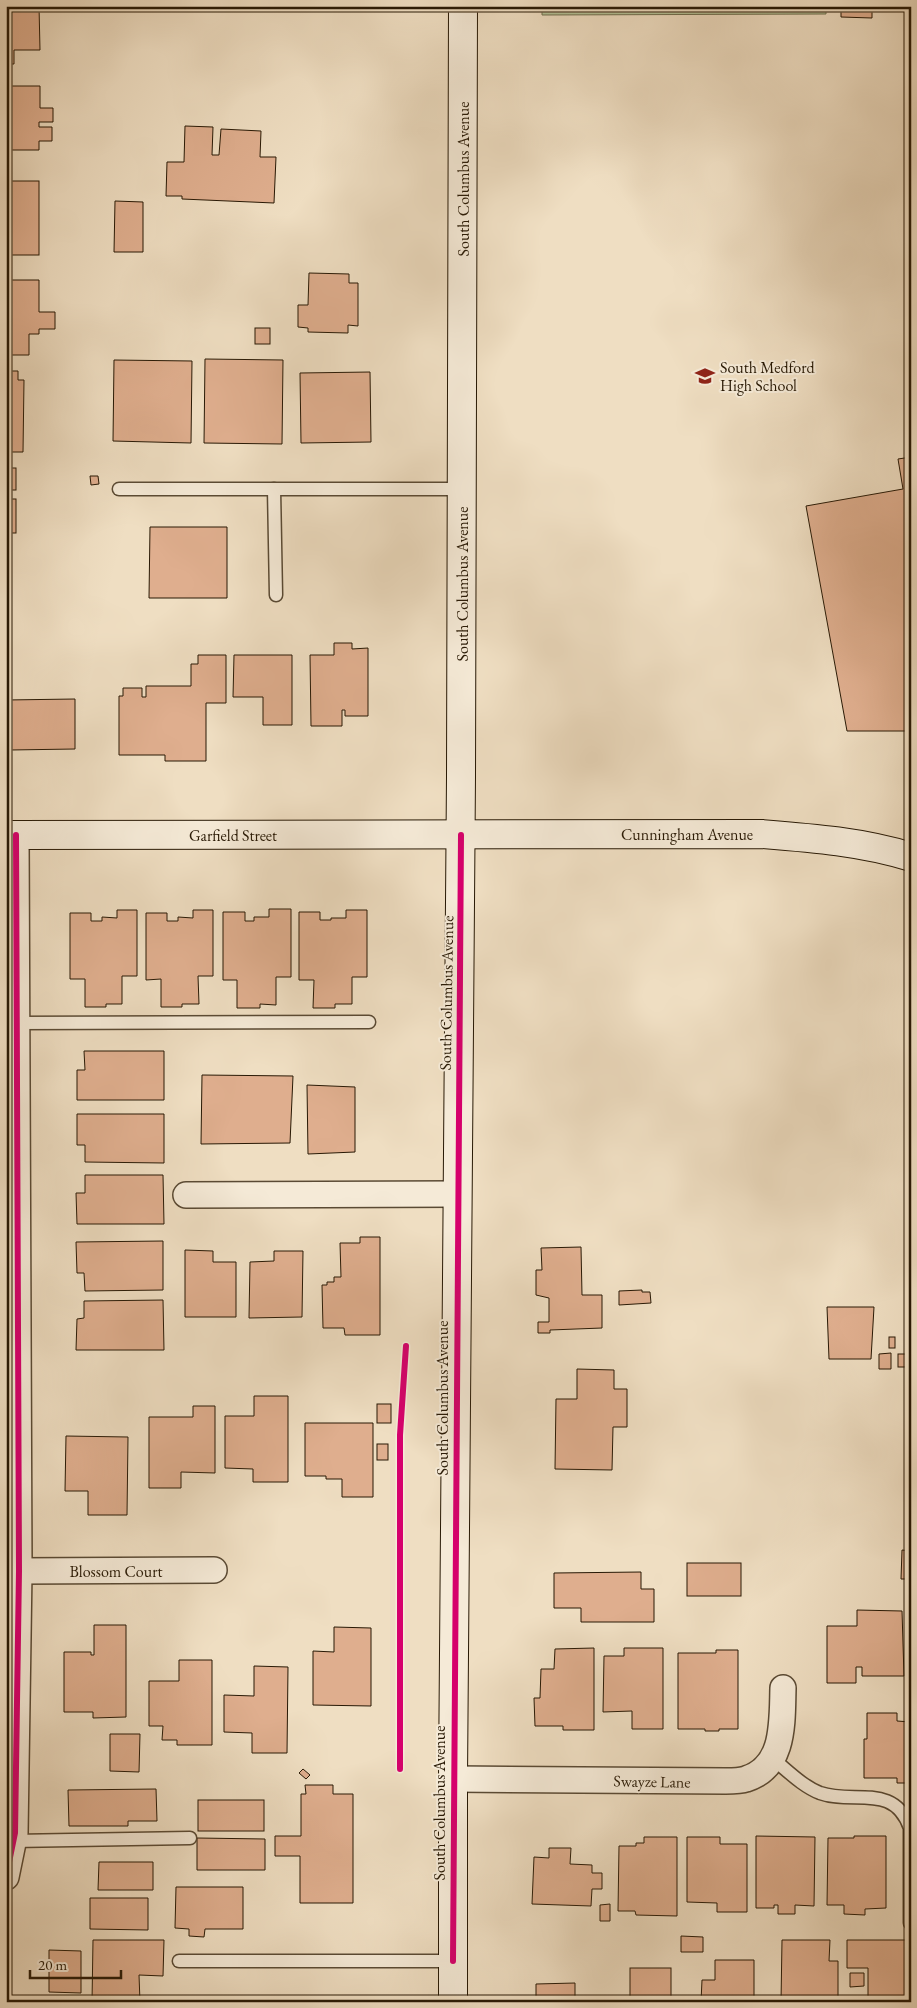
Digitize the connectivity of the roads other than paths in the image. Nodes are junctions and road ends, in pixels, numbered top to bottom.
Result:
1 (463, 6) edge
2 (119, 489) dead end
3 (274, 489) junction
4 (462, 489) junction
5 (276, 594) dead end
6 (11, 835) edge
7 (460, 835) junction
8 (911, 857) edge
9 (369, 1022) dead end
10 (11, 1023) edge
11 (457, 1194) junction
12 (186, 1195) dead end
13 (214, 1570) dead end
14 (19, 1572) junction
15 (783, 1688) dead end
16 (773, 1759) junction
17 (453, 1779) junction
18 (190, 1838) dead end
19 (13, 1841) junction
20 (6, 1877) edge
21 (910, 1923) edge
22 (179, 1961) dead end
23 (453, 1961) junction
24 (453, 2002) edge

1 - 4 main road, South Columbus Avenue
2 - 3 lane
3 - 4 lane
3 - 5 lane
4 - 7 main road, South Columbus Avenue
6 - 7 main road, Garfield Street
6 - 10 street
7 - 8 main road, Cunningham Avenue
7 - 11 main road, South Columbus Avenue
9 - 10 lane
10 - 14 street
11 - 12 street
11 - 17 main road, South Columbus Avenue
13 - 14 street, Blossom Court
14 - 19 street
15 - 16 street
16 - 17 street, Swayze Lane
16 - 21 lane
17 - 23 main road, South Columbus Avenue
18 - 19 lane
19 - 20 street
22 - 23 lane
23 - 24 main road, South Columbus Avenue

